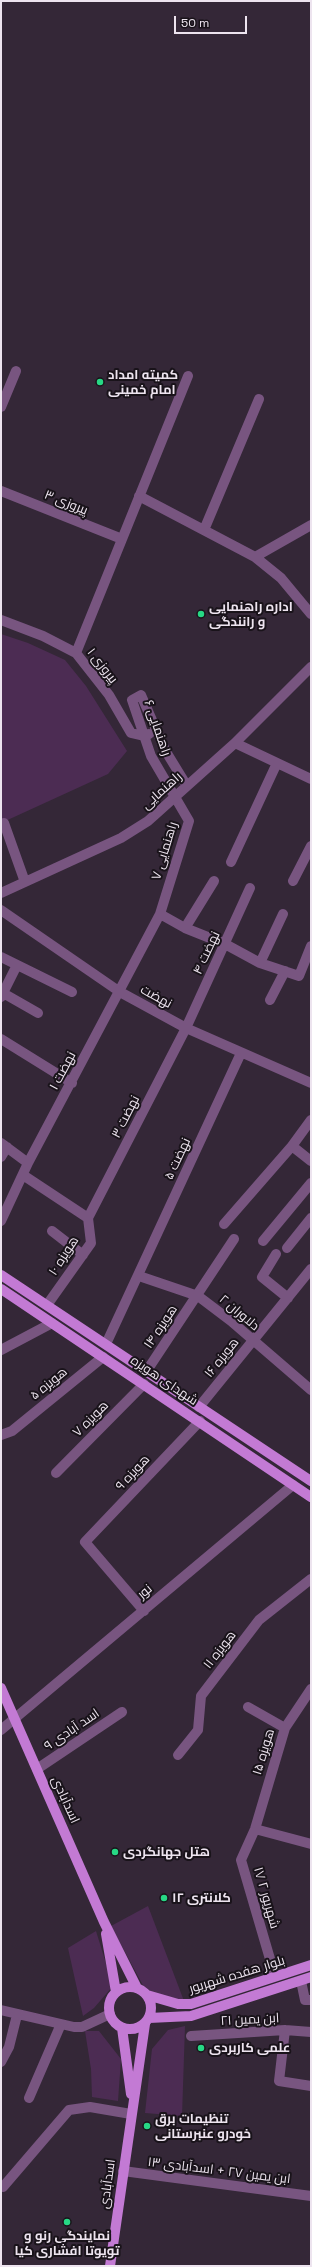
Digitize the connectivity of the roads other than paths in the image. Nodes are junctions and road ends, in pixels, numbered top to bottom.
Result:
1 (16, 371) dead end
2 (188, 376) dead end
3 (259, 399) dead end
4 (1, 407) edge
5 (1, 491) edge
6 (139, 496) junction
7 (311, 526) edge
8 (204, 530) junction
9 (122, 539) junction
10 (255, 557) junction
11 (311, 614) edge
12 (1, 620) edge
13 (76, 653) junction
14 (310, 669) edge
15 (157, 731) junction
16 (144, 736) junction
17 (235, 743) junction
18 (277, 763) junction
19 (311, 779) edge
20 (188, 786) junction
21 (174, 798) junction
22 (4, 823) dead end
23 (311, 846) edge
24 (231, 862) dead end
25 (214, 881) dead end
26 (293, 881) dead end
27 (25, 882) junction
28 (250, 888) dead end
29 (1, 893) edge
30 (1, 910) edge
31 (160, 914) junction
32 (283, 914) dead end
33 (185, 928) junction
34 (226, 944) junction
35 (311, 946) edge
36 (1, 956) edge
37 (260, 963) junction
38 (17, 965) junction
39 (285, 971) junction
40 (72, 992) dead end
41 (120, 992) junction
42 (2, 995) edge
43 (270, 1000) dead end
44 (38, 1012) dead end
45 (186, 1028) junction
46 (1, 1040) edge
47 (241, 1053) junction
48 (72, 1083) junction
49 (311, 1083) edge
50 (311, 1120) edge
51 (4, 1145) edge
52 (292, 1146) junction
53 (1, 1157) edge
54 (311, 1161) edge
55 (28, 1163) junction
56 (23, 1175) junction
57 (311, 1183) edge
58 (88, 1218) junction
59 (311, 1218) edge
60 (1, 1220) edge
61 (224, 1224) dead end
62 (52, 1231) dead end
63 (234, 1239) dead end
64 (263, 1241) dead end
65 (287, 1248) dead end
66 (276, 1254) dead end
67 (83, 1255) junction
68 (311, 1269) edge
69 (1, 1275) edge
70 (138, 1276) junction
71 (1, 1289) edge
72 (198, 1296) junction
73 (288, 1298) junction
74 (47, 1305) junction
75 (52, 1324) junction
76 (252, 1341) junction
77 (106, 1344) junction
78 (1, 1350) edge
79 (103, 1357) junction
80 (146, 1372) junction
81 (144, 1384) junction
82 (311, 1390) edge
83 (199, 1407) junction
84 (200, 1421) junction
85 (1, 1435) edge
86 (56, 1473) dead end
87 (310, 1478) edge
88 (293, 1485) junction
89 (311, 1497) edge
90 (311, 1579) edge
91 (144, 1611) junction
92 (1, 1688) edge
93 (311, 1689) edge
94 (248, 1707) dead end
95 (122, 1712) dead end
96 (14, 1719) junction
97 (285, 1728) junction
98 (1, 1730) edge
99 (178, 1755) dead end
100 (37, 1769) junction
101 (255, 1829) junction
102 (311, 1844) edge
103 (104, 1922) junction
104 (311, 1965) edge
105 (275, 1976) junction
106 (311, 1978) edge
107 (301, 1981) junction
108 (136, 1986) junction
109 (116, 1992) junction
110 (147, 1995) junction
111 (311, 2000) edge
112 (1, 2010) edge
113 (110, 2014) junction
114 (17, 2015) junction
115 (147, 2021) junction
116 (61, 2024) junction
117 (122, 2028) junction
118 (285, 2030) junction
119 (311, 2032) edge
120 (191, 2036) dead end
121 (1, 2062) edge
122 (311, 2086) edge
123 (29, 2098) dead end
124 (132, 2110) junction
125 (123, 2171) junction
126 (3, 2187) dead end
127 (311, 2196) edge
128 (110, 2266) edge

1 - 4 street
2 - 6 street
3 - 8 street
5 - 9 street, پیروزی ۳
6 - 8 street
6 - 9 street
7 - 10 street
8 - 10 street
9 - 13 street
10 - 11 street
12 - 13 street, پیروزی ۱
13 - 16 street, پیروزی ۱
14 - 17 street, راهنمایی
15 - 16 street
15 - 16 street, راهنمایی ۶
15 - 20 street, راهنمایی ۶
16 - 21 street, راهنمایی ۶
17 - 18 street
17 - 20 street, راهنمایی
18 - 19 street
18 - 24 street
20 - 21 street, راهنمایی
21 - 27 street, راهنمایی
21 - 31 street, راهنمایی ۷
22 - 27 street
23 - 26 street
25 - 33 street
27 - 29 street, راهنمایی
28 - 34 street, نهضت ۴
30 - 41 street, نهضت
31 - 33 street
31 - 41 street, نهضت ۱
32 - 37 street
33 - 34 street
34 - 37 street
34 - 45 street, نهضت ۴
35 - 39 street
36 - 38 street
37 - 39 street
38 - 40 street
38 - 42 street
39 - 43 street
41 - 45 street, نهضت
41 - 48 street, نهضت ۱
42 - 44 street
45 - 47 street, نهضت
45 - 58 street, نهضت ۳
46 - 48 street
47 - 49 street, نهضت
47 - 70 street, نهضت ۵
48 - 55 street, نهضت ۱
50 - 52 street
51 - 53 street
51 - 55 street
52 - 54 street
52 - 61 street
55 - 56 street, نهضت ۱
56 - 58 street
56 - 60 street, نهضت ۱
57 - 64 street
58 - 67 street, هویزه ۱۰
59 - 65 street
62 - 67 street
63 - 72 street, هویزه ۱۴
66 - 73 street
67 - 74 street, هویزه ۱۰
68 - 73 street, هویزه ۱۶
69 - 74 main road, شهدای هویزه
70 - 72 street, دلاوران ۲
70 - 77 street, نهضت ۵
71 - 75 main road, شهدای هویزه
72 - 76 street, دلاوران ۲
72 - 80 street, هویزه ۱۴
73 - 76 street, هویزه ۱۶
74 - 77 main road, شهدای هویزه
75 - 78 street
75 - 79 main road, شهدای هویزه
76 - 82 street, دلاوران ۲
76 - 83 street, هویزه ۱۶
77 - 80 main road, شهدای هویزه
79 - 81 main road, شهدای هویزه
79 - 85 street, هویزه ۵
80 - 83 main road, شهدای هویزه
81 - 84 main road, شهدای هویزه
81 - 86 street, هویزه ۷
83 - 87 main road, شهدای هویزه
84 - 88 main road, شهدای هویزه
84 - 91 street, هویزه ۹
88 - 89 main road, شهدای هویزه
88 - 91 street, نور
90 - 99 street, هویزه ۱۱
91 - 96 street, نور
92 - 96 main road, اسدآبادی
93 - 97 street, هویزه ۱۵
94 - 97 street
95 - 100 street, اسد آبادی ۹
96 - 98 street, نور
96 - 100 main road, اسدآبادی
97 - 101 street, هویزه ۱۵
100 - 103 main road, اسدآبادی
101 - 102 street
101 - 105 street, ۱۷ شهریور ۲
103 - 108 main road, اسدآبادی
103 - 109 main road, اسدآبادی
104 - 105 main road, بلوار هفده شهریور
105 - 110 main road, بلوار هفده شهریور
106 - 107 main road, بلوار هفده شهریور
107 - 111 street
107 - 115 main road, بلوار هفده شهریور
108 - 109 main road
108 - 110 main road
109 - 113 main road
110 - 115 main road
112 - 114 street
113 - 116 street
113 - 117 main road
114 - 116 street
114 - 121 street
115 - 117 main road
115 - 124 main road, اسدآبادی
116 - 123 street
117 - 124 main road, اسدآبادی
118 - 119 street, ابن یمین ۲۱
118 - 120 street, ابن یمین ۲۱
118 - 122 street
124 - 125 main road, اسدآبادی
124 - 126 street
125 - 127 street, ابن یمین ۲۷ + اسدآبادی ۱۳
125 - 128 main road, اسدآبادی

